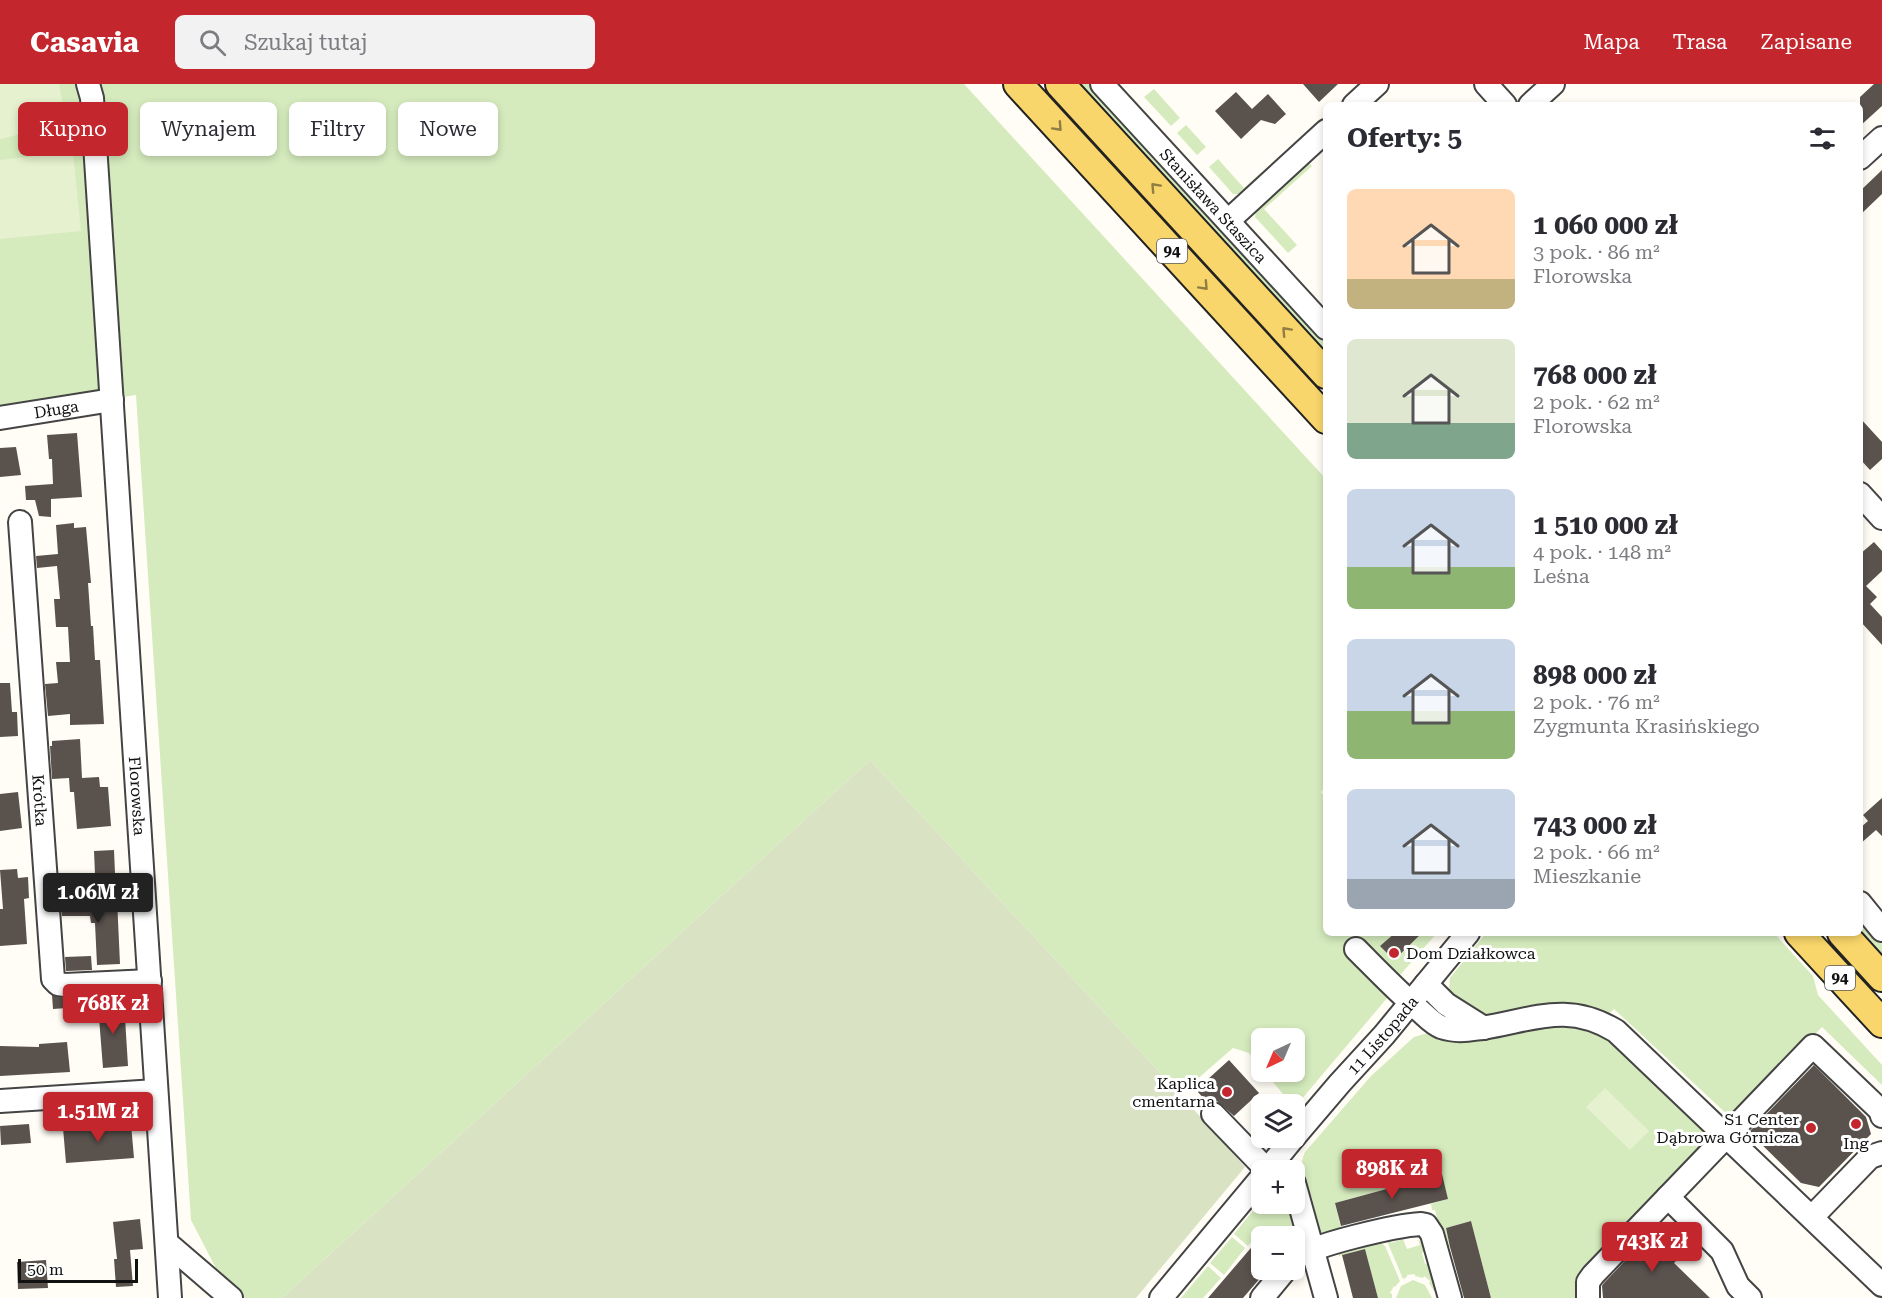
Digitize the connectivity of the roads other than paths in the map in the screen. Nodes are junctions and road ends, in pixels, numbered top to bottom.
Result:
1 (88, 84) edge
2 (1018, 84) edge
3 (1060, 84) edge
4 (1102, 84) edge
5 (1486, 84) edge
6 (1553, 84) edge
7 (1373, 85) edge
8 (1357, 102) edge
9 (1502, 102) edge
10 (1533, 102) edge
11 (1323, 134) edge
12 (1882, 138) edge
13 (1863, 155) edge
14 (1228, 221) junction
15 (1323, 325) edge
16 (1323, 371) edge
17 (112, 400) junction
18 (1323, 416) edge
19 (0, 418) edge
20 (20, 522) dead end
21 (1863, 907) edge
22 (1882, 930) edge
23 (1466, 936) edge
24 (1802, 936) edge
25 (1845, 936) edge
26 (1356, 949) dead end
27 (1882, 976) edge
28 (150, 981) junction
29 (1426, 984) junction
30 (1411, 1003) junction
31 (1882, 1023) edge
32 (1484, 1028) junction
33 (156, 1091) junction
34 (0, 1101) edge
35 (1213, 1114) dead end
36 (1882, 1116) edge
37 (1305, 1124) edge
38 (1727, 1136) junction
39 (1882, 1153) edge
40 (1266, 1160) edge
41 (1251, 1190) edge
42 (1668, 1197) junction
43 (1812, 1217) junction
44 (166, 1243) junction
45 (1305, 1254) edge
46 (1305, 1256) edge
47 (1277, 1280) edge
48 (1882, 1285) edge
49 (170, 1298) edge
50 (231, 1298) edge
51 (1161, 1298) edge
52 (1262, 1298) edge
53 (1326, 1298) edge
54 (1450, 1298) edge
55 (1588, 1298) edge
56 (1750, 1298) edge

1 - 17 street, Florowska
2 -> 18 main road, 94
16 -> 3 main road, 94
4 - 14 street, Stanisława Staszica
5 - 9 street
6 - 10 street
7 - 8 street
11 - 14 street
12 - 13 street
14 - 15 street, Stanisława Staszica
17 - 19 street, Długa
17 - 28 street, Florowska
20 - 28 street, Krótka
21 - 22 street
23 - 29 street, 11 Listopada
24 - 31 main road, 94
25 - 27 main road, 94
26 - 30 street
28 - 33 street, Florowska
29 - 30 street, 11 Listopada
29 - 32 street
30 - 32 street
30 - 37 street, 11 Listopada
32 - 38 street
33 - 34 street
33 - 44 street, Florowska
35 - 40 street
36 - 38 street
38 - 42 street
38 - 43 street
39 - 43 street
41 - 51 street
42 - 55 street
42 - 56 street
43 - 48 street
44 - 49 street, Florowska
44 - 50 street
45 - 54 street
46 - 53 street
47 - 52 street

